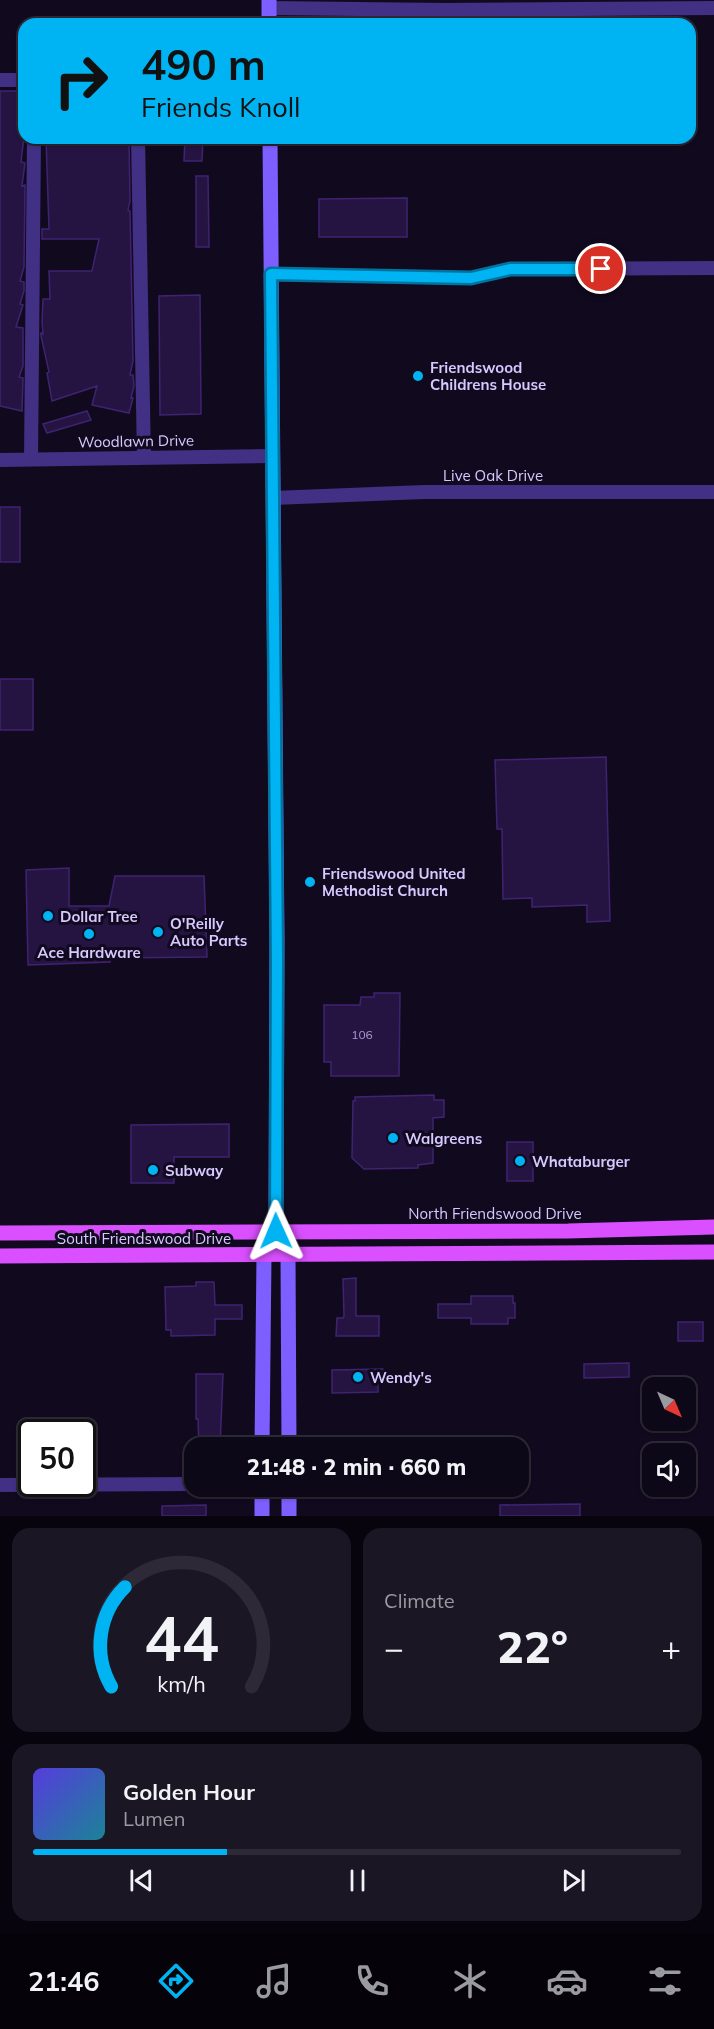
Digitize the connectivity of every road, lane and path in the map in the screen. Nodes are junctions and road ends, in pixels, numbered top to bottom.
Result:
1 (269, 4) edge
2 (714, 8) edge
3 (0, 80) edge
4 (18, 80) edge
5 (34, 144) edge
6 (138, 144) edge
7 (270, 144) edge
8 (714, 268) edge
9 (271, 274) junction
10 (272, 456) junction
11 (144, 458) junction
12 (31, 459) junction
13 (0, 460) edge
14 (714, 492) edge
15 (273, 498) junction
16 (714, 1227) edge
17 (276, 1231) junction
18 (568, 1231) junction
19 (0, 1233) edge
20 (714, 1252) edge
21 (565, 1253) junction
22 (264, 1255) junction
23 (288, 1255) junction
24 (0, 1256) edge
25 (262, 1437) edge
26 (289, 1437) edge
27 (184, 1484) edge
28 (0, 1485) edge
29 (262, 1497) edge
30 (289, 1497) edge
31 (262, 1516) edge
32 (289, 1516) edge

1 - 2 street
3 - 4 street
5 - 12 street
6 - 11 street
7 - 9 main road
8 - 9 street
9 - 10 main road
10 - 11 street, Woodlawn Drive
10 - 15 main road
11 - 12 street, Woodlawn Drive
12 - 13 street, Woodlawn Drive
14 - 15 street, Live Oak Drive
15 - 17 main road
16 - 18 main road, North Friendswood Drive
17 - 18 main road, North Friendswood Drive
17 - 19 main road, South Friendswood Drive
17 - 22 main road
17 - 23 main road
18 - 21 main road
20 - 21 main road
21 - 23 main road
22 - 23 main road, South Friendswood Drive
22 - 24 main road, South Friendswood Drive
22 - 25 main road
23 - 26 main road
27 - 28 street
29 - 31 main road
30 - 32 main road

